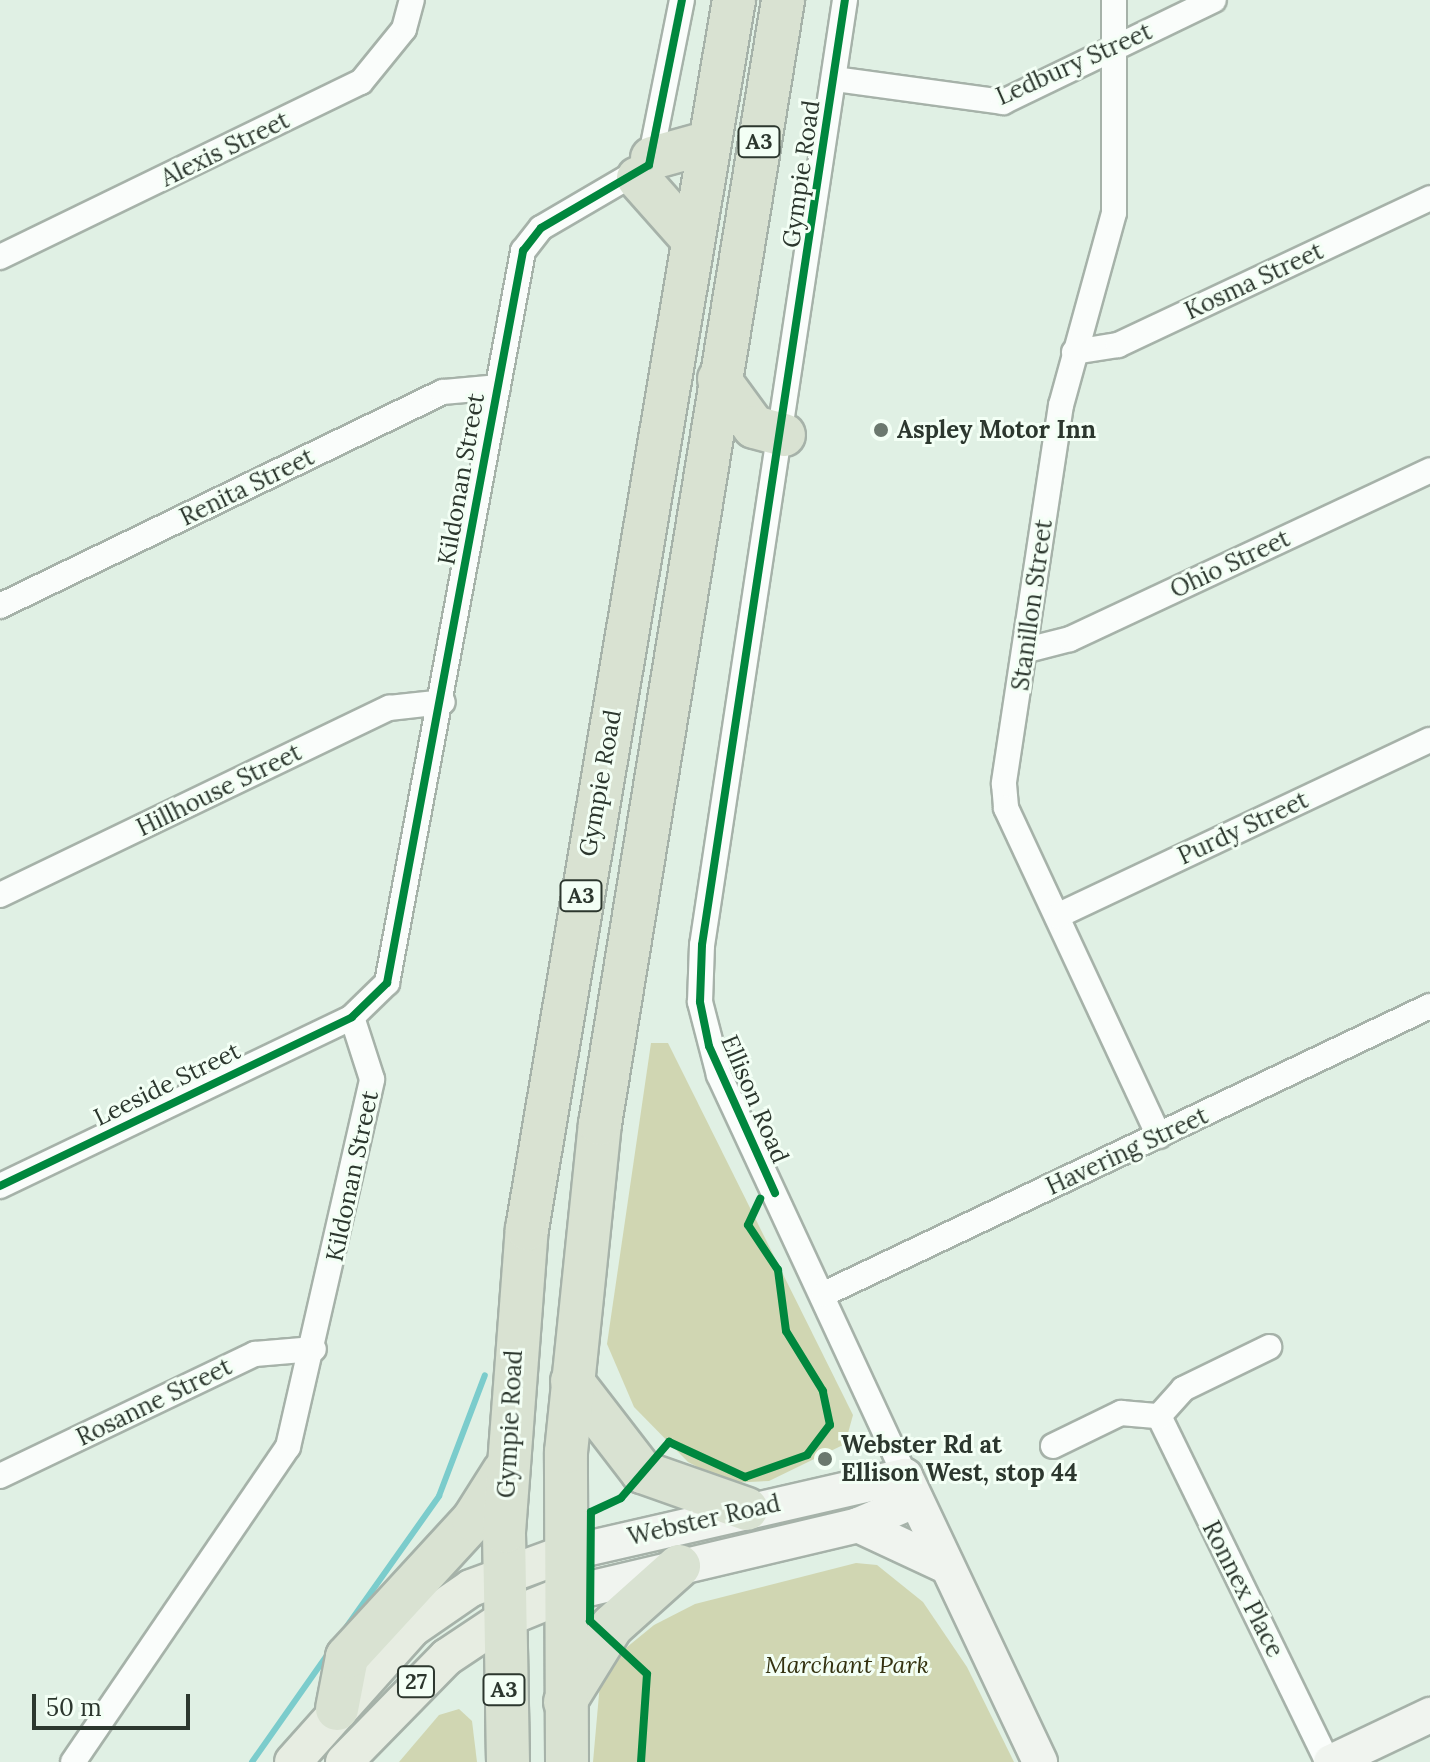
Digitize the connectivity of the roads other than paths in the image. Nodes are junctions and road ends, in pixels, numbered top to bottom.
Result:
1 (412, 0) edge
2 (682, 0) edge
3 (734, 0) edge
4 (783, 0) edge
5 (845, 0) edge
6 (1114, 0) edge
7 (1214, 0) edge
8 (1115, 47) junction
9 (835, 79) junction
10 (710, 142) junction
11 (645, 168) junction
12 (1430, 198) edge
13 (692, 239) junction
14 (0, 257) edge
15 (1074, 352) junction
16 (719, 379) junction
17 (498, 387) junction
18 (784, 435) junction
19 (1430, 470) edge
20 (0, 606) edge
21 (1027, 650) junction
22 (443, 702) junction
23 (1430, 740) edge
24 (0, 895) edge
25 (1057, 916) junction
26 (1430, 1006) edge
27 (352, 1017) junction
28 (702, 1019) joint
29 (1159, 1136) junction
30 (0, 1186) edge
31 (824, 1294) junction
32 (1269, 1347) dead end
33 (314, 1349) junction
34 (572, 1381) junction
35 (1159, 1416) junction
36 (1053, 1446) dead end
37 (507, 1466) junction
38 (0, 1476) edge
39 (911, 1488) junction
40 (747, 1509) junction
41 (858, 1525) junction
42 (564, 1554) junction
43 (679, 1566) junction
44 (946, 1566) junction
45 (503, 1575) junction
46 (563, 1595) junction
47 (504, 1619) junction
48 (565, 1702) junction
49 (337, 1709) junction
50 (1430, 1715) edge
51 (73, 1762) edge
52 (293, 1762) edge
53 (344, 1762) edge
54 (508, 1762) edge
55 (567, 1762) edge
56 (1040, 1762) edge
57 (1330, 1762) edge

1 - 14 street, Alexis Street
2 - 11 street
3 - 10 highway, Gympie Road / A3
4 - 16 highway, Gympie Road / A3
5 - 9 street, Gympie Road
6 - 8 street, Stanillon Street
7 - 8 street, Ledbury Street
8 - 9 street, Ledbury Street
8 - 15 street, Stanillon Street
9 - 18 street, Gympie Road
10 - 11 highway
10 - 13 highway, Gympie Road / A3
11 - 13 highway
11 - 17 street, Kildonan Street
12 - 15 street, Kosma Street
13 - 37 highway, Gympie Road / A3
15 - 21 street, Stanillon Street
16 - 18 highway
16 - 34 highway, Gympie Road / A3
17 - 20 street, Renita Street
17 - 22 street, Kildonan Street
18 - 28 street, Gympie Road
19 - 21 street, Ohio Street
21 - 25 street, Stanillon Street
22 - 24 street, Hillhouse Street
22 - 27 street, Kildonan Street
23 - 25 street, Purdy Street
25 - 29 street, Stanillon Street
26 - 29 street, Havering Street
27 - 30 street, Leeside Street
27 - 33 street, Kildonan Street
28 - 31 street, Ellison Road
29 - 31 street, Havering Street
31 - 39 street, Ellison Road
32 - 35 street
33 - 38 street, Rosanne Street
33 - 51 street, Kildonan Street
34 - 40 highway
34 - 42 highway, Gympie Road / A3
35 - 36 street
35 - 57 street, Ronnex Place
37 - 45 highway, Gympie Road / A3
37 - 49 highway
39 - 40 main road, Webster Road / 27
39 - 41 main road, Webster Road / 27
39 - 44 main road, Ellison Road
40 - 42 main road, Webster Road / 27
41 - 43 main road, Webster Road / 27
41 - 44 main road
42 - 45 main road, Webster Road / 27
42 - 46 highway, Gympie Road / A3
43 - 46 main road, Webster Road / 27
43 - 48 highway
44 - 56 main road, Ellison Road
45 - 47 highway, Gympie Road / A3
45 - 49 main road, Webster Road / 27
46 - 47 main road, Webster Road / 27
46 - 48 highway, Gympie Road / A3
47 - 53 main road, Webster Road / 27
47 - 54 highway, Gympie Road / A3
48 - 55 highway, Gympie Road / A3
49 - 52 main road, Webster Road / 27
50 - 57 main road

